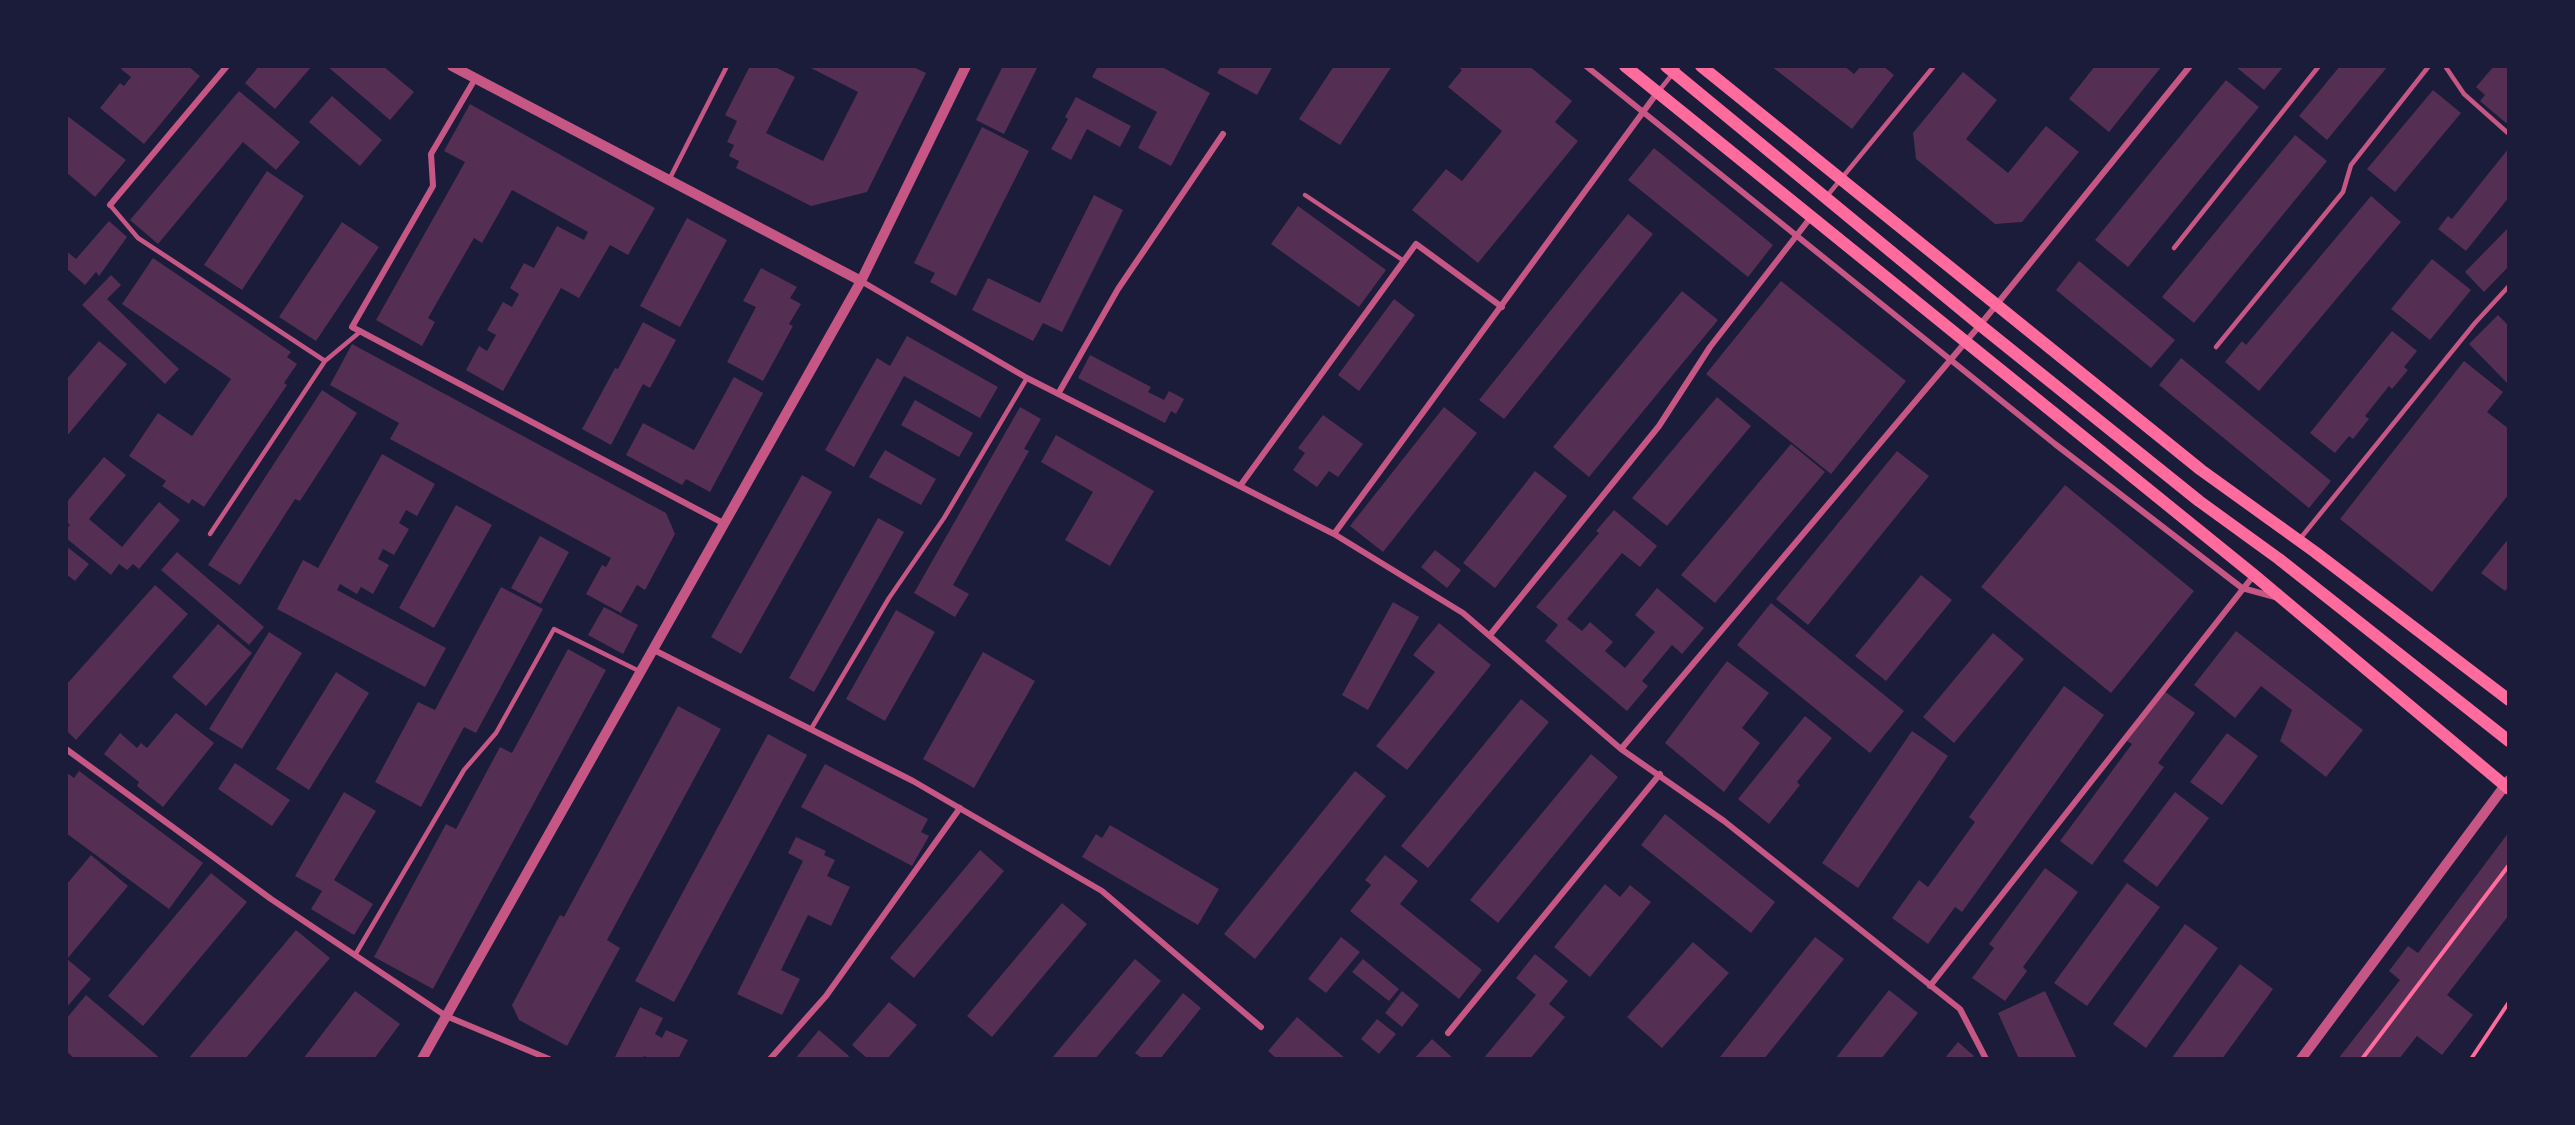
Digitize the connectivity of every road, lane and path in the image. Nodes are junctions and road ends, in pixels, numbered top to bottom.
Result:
1 (227, 66) edge
2 (452, 66) edge
3 (728, 66) edge
4 (966, 66) edge
5 (1586, 66) edge
6 (1625, 66) edge
7 (1701, 66) edge
8 (1934, 66) edge
9 (2190, 66) edge
10 (2319, 66) edge
11 (2429, 66) edge
12 (2445, 66) edge
13 (1673, 68) edge
14 (475, 79) junction
15 (1658, 92) junction
16 (1643, 112) junction
17 (1223, 134) dead end
18 (2509, 134) edge
19 (670, 179) junction
20 (1841, 180) junction
21 (1305, 195) dead end
22 (1826, 198) junction
23 (110, 205) joint
24 (1811, 217) junction
25 (1797, 236) junction
26 (2174, 248) dead end
27 (1404, 261) junction
28 (861, 281) junction
29 (2509, 286) edge
30 (1996, 305) junction
31 (1502, 307) junction
32 (1980, 325) junction
33 (361, 331) junction
34 (1966, 343) junction
35 (2216, 347) dead end
36 (1951, 360) junction
37 (325, 361) junction
38 (1027, 378) junction
39 (1058, 394) junction
40 (1240, 486) junction
41 (723, 523) junction
42 (210, 534) dead end
43 (1334, 534) junction
44 (2299, 540) junction
45 (2254, 575) junction
46 (2242, 588) junction
47 (2282, 598) junction
48 (1490, 635) junction
49 (654, 650) junction
50 (642, 672) junction
51 (2509, 700) edge
52 (811, 729) junction
53 (2509, 741) edge
54 (66, 749) edge
55 (1621, 749) junction
56 (1660, 774) junction
57 (2508, 785) edge
58 (960, 808) junction
59 (2509, 865) edge
60 (356, 956) junction
61 (1930, 986) junction
62 (2509, 1002) edge
63 (446, 1016) junction
64 (1261, 1027) dead end
65 (1448, 1033) dead end
66 (422, 1059) edge
67 (549, 1059) edge
68 (770, 1059) edge
69 (1986, 1059) edge
70 (2301, 1059) edge
71 (2362, 1059) edge
72 (2471, 1059) edge

1 - 23 street
2 - 14 street
3 - 19 lane
4 - 28 street
5 - 16 street
6 - 15 main road
7 - 20 main road
8 - 20 lane
9 - 30 street
10 - 26 lane
11 - 35 lane
12 - 18 lane
13 - 15 lane
13 - 22 main road
14 - 19 street
14 - 33 street
15 - 16 street
15 - 24 main road
16 - 25 street
16 - 31 street
17 - 39 street
19 - 28 street
20 - 22 lane
20 - 30 main road
21 - 27 lane
22 - 32 main road
23 - 37 lane
24 - 25 street
24 - 34 main road
25 - 36 street
25 - 48 street
27 - 31 street
27 - 40 street
28 - 38 street
28 - 41 street
29 - 44 lane
30 - 32 street
30 - 44 main road
31 - 43 street
32 - 34 street
32 - 53 main road
33 - 37 lane
33 - 41 street
34 - 36 street
34 - 45 main road
36 - 46 street
36 - 55 street
37 - 42 lane
38 - 39 street
38 - 52 lane
39 - 40 street
40 - 43 street
41 - 49 street
43 - 48 street
44 - 51 main road
45 - 46 street
45 - 47 main road
46 - 47 street
46 - 61 street
47 - 57 main road
48 - 55 street
49 - 50 street
49 - 52 street
50 - 60 lane
50 - 63 street
52 - 58 street
54 - 60 street
55 - 56 street
56 - 61 street
56 - 65 street
57 - 70 street
58 - 64 street
58 - 68 street
59 - 71 path
60 - 63 street
61 - 69 street
62 - 72 path
63 - 66 street
63 - 67 street

